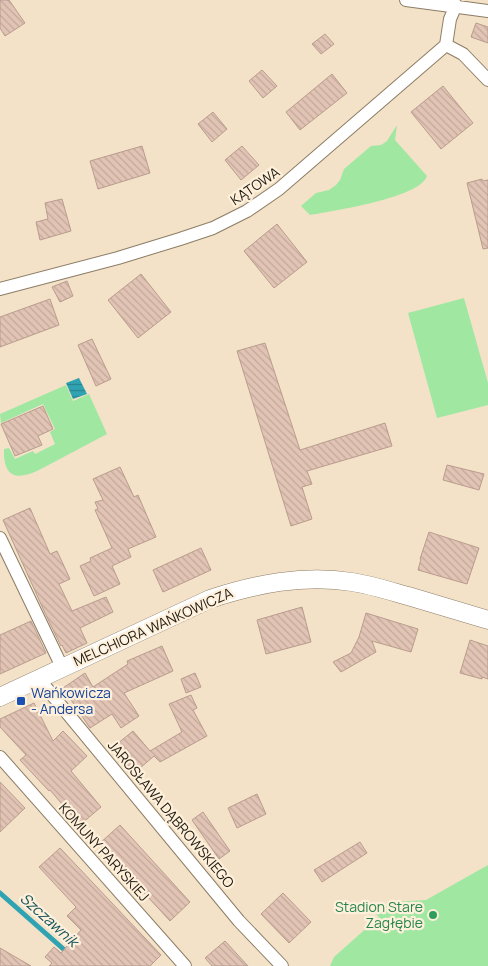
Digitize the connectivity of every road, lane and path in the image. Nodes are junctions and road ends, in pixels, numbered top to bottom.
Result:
1 (406, 0) edge
2 (456, 5) junction
3 (487, 7) edge
4 (446, 45) junction
5 (488, 80) edge
6 (0, 289) edge
7 (0, 538) edge
8 (488, 620) edge
9 (62, 667) junction
10 (39, 679) junction
11 (0, 697) edge
12 (0, 757) edge
13 (185, 966) edge
14 (282, 966) edge

1 - 2 street
2 - 3 street
2 - 4 street
4 - 5 street
4 - 6 street, KĄTOWA
7 - 9 street
8 - 9 street, MELCHIORA WAŃKOWICZA
9 - 10 street, MELCHIORA WAŃKOWICZA
10 - 11 street, MELCHIORA WAŃKOWICZA
10 - 14 street, JAROSŁAWA DĄBROWSKIEGO
12 - 13 street, KOMUNY PARYSKIEJ

